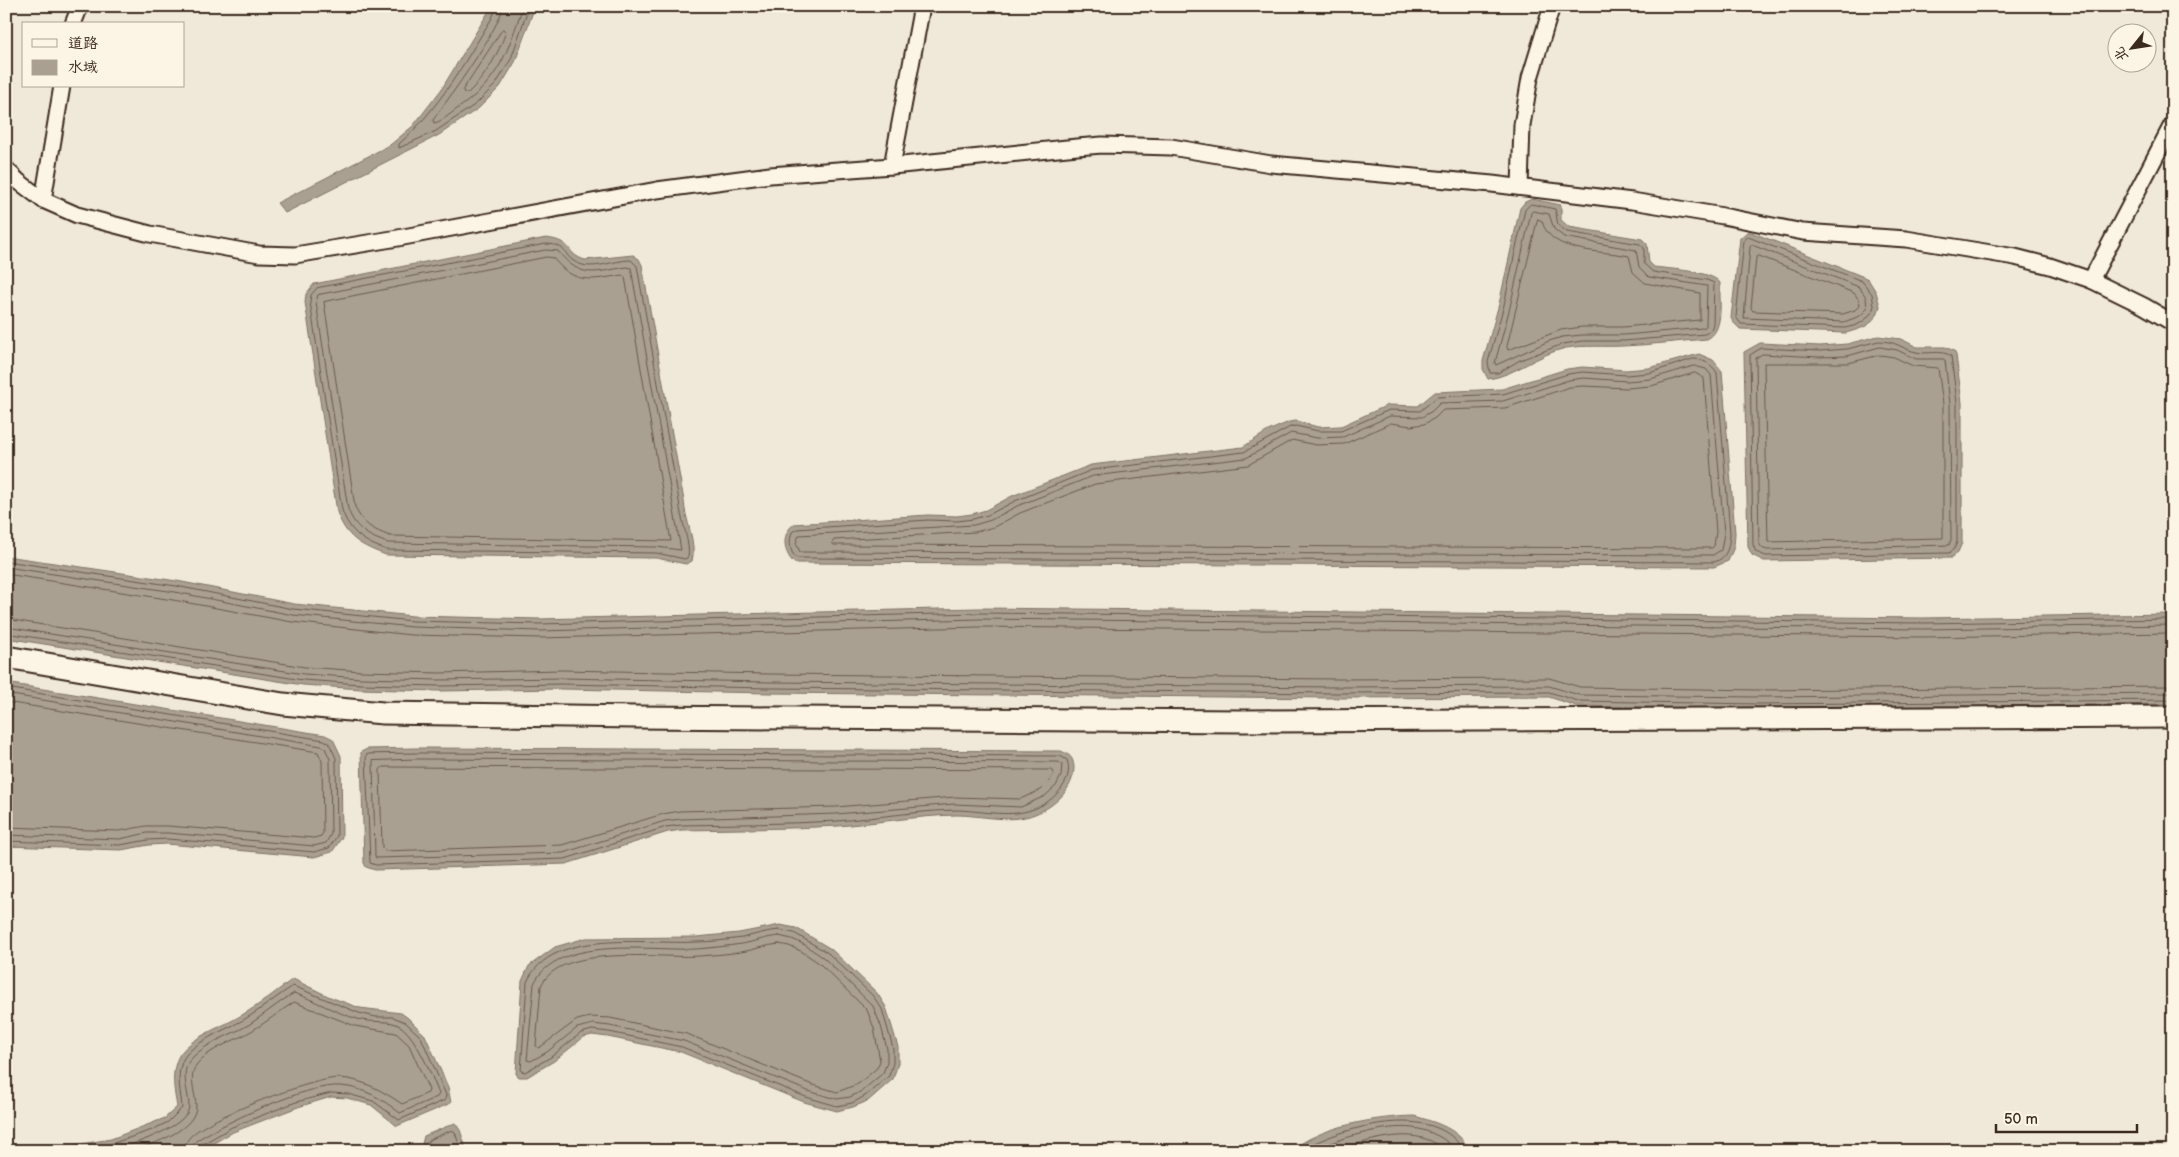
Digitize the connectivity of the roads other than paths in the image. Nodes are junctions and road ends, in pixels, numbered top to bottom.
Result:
1 (80, 6) edge
2 (922, 6) edge
3 (1552, 6) edge
4 (74, 22) edge
5 (62, 88) edge
6 (2173, 123) edge
7 (892, 166) junction
8 (6, 169) edge
9 (1520, 187) junction
10 (43, 200) junction
11 (2091, 280) junction
12 (2173, 323) edge
13 (6, 657) edge
14 (2173, 717) edge

1 - 4 street
2 - 7 street
3 - 9 street
5 - 10 street
6 - 11 street
7 - 9 street
7 - 10 street
8 - 10 street
9 - 11 street
11 - 12 street
13 - 14 street

